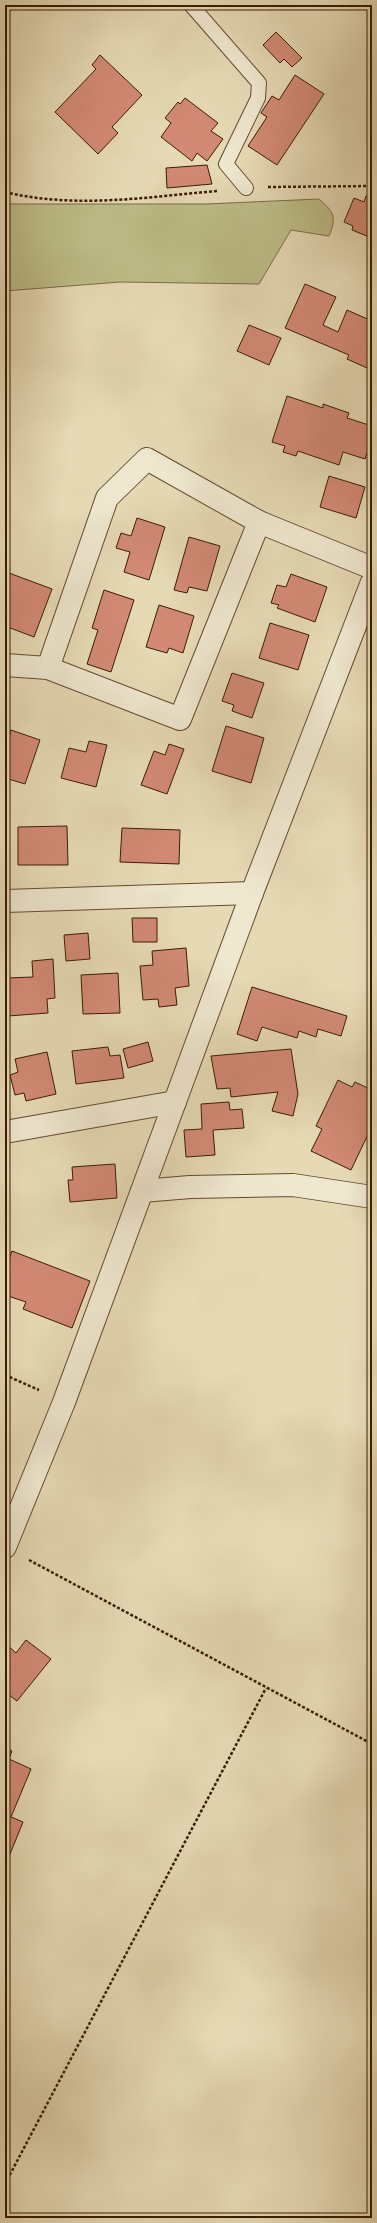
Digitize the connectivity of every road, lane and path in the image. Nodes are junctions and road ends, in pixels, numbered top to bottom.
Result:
1 (191, 5) edge
2 (372, 186) edge
3 (246, 188) junction
4 (5, 192) edge
5 (259, 522) junction
6 (372, 568) edge
7 (372, 582) edge
8 (5, 665) edge
9 (48, 668) junction
10 (252, 893) junction
11 (5, 901) edge
12 (175, 1102) junction
13 (5, 1132) edge
14 (142, 1191) junction
15 (372, 1197) edge
16 (5, 1375) edge
17 (64, 1402) junction
18 (5, 1547) edge
19 (266, 1688) junction
20 (372, 1744) edge
21 (5, 2184) edge

1 - 3 lane
2 - 3 path
3 - 4 path
5 - 6 street
5 - 9 street
5 - 9 street
7 - 10 street
8 - 9 street
10 - 11 street
10 - 12 street
12 - 13 street
12 - 14 street
14 - 15 street
14 - 17 street
16 - 17 path
17 - 18 street
18 - 19 path
19 - 20 path
19 - 21 path

